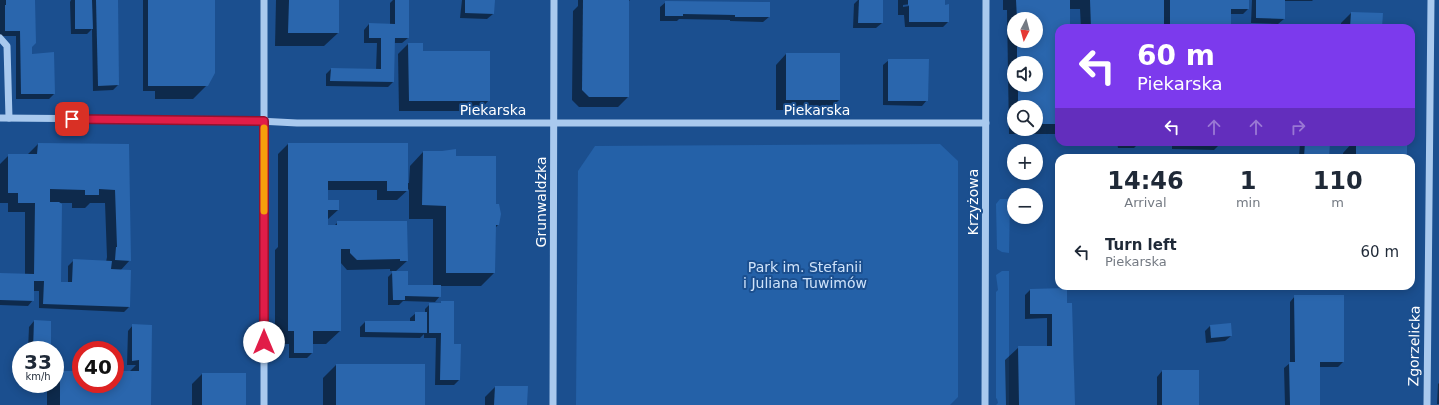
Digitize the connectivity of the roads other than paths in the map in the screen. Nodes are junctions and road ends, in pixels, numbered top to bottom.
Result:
1 (264, 0) edge
2 (554, 0) edge
3 (986, 0) edge
4 (1431, 0) edge
5 (0, 38) edge
6 (0, 118) edge
7 (9, 118) junction
8 (264, 121) junction
9 (554, 123) junction
10 (986, 123) junction
11 (264, 405) edge
12 (553, 405) edge
13 (985, 405) edge
14 (1427, 405) edge

1 - 8 street
2 - 9 street, Grunwaldzka
3 - 10 street, Krzyżowa
4 - 14 street, Zgorzelicka
5 - 7 street
6 - 7 street, Piekarska
7 - 8 street, Piekarska
8 - 9 street, Piekarska
8 - 11 street
9 - 10 street, Piekarska
9 - 12 street, Grunwaldzka
10 - 13 street, Krzyżowa

